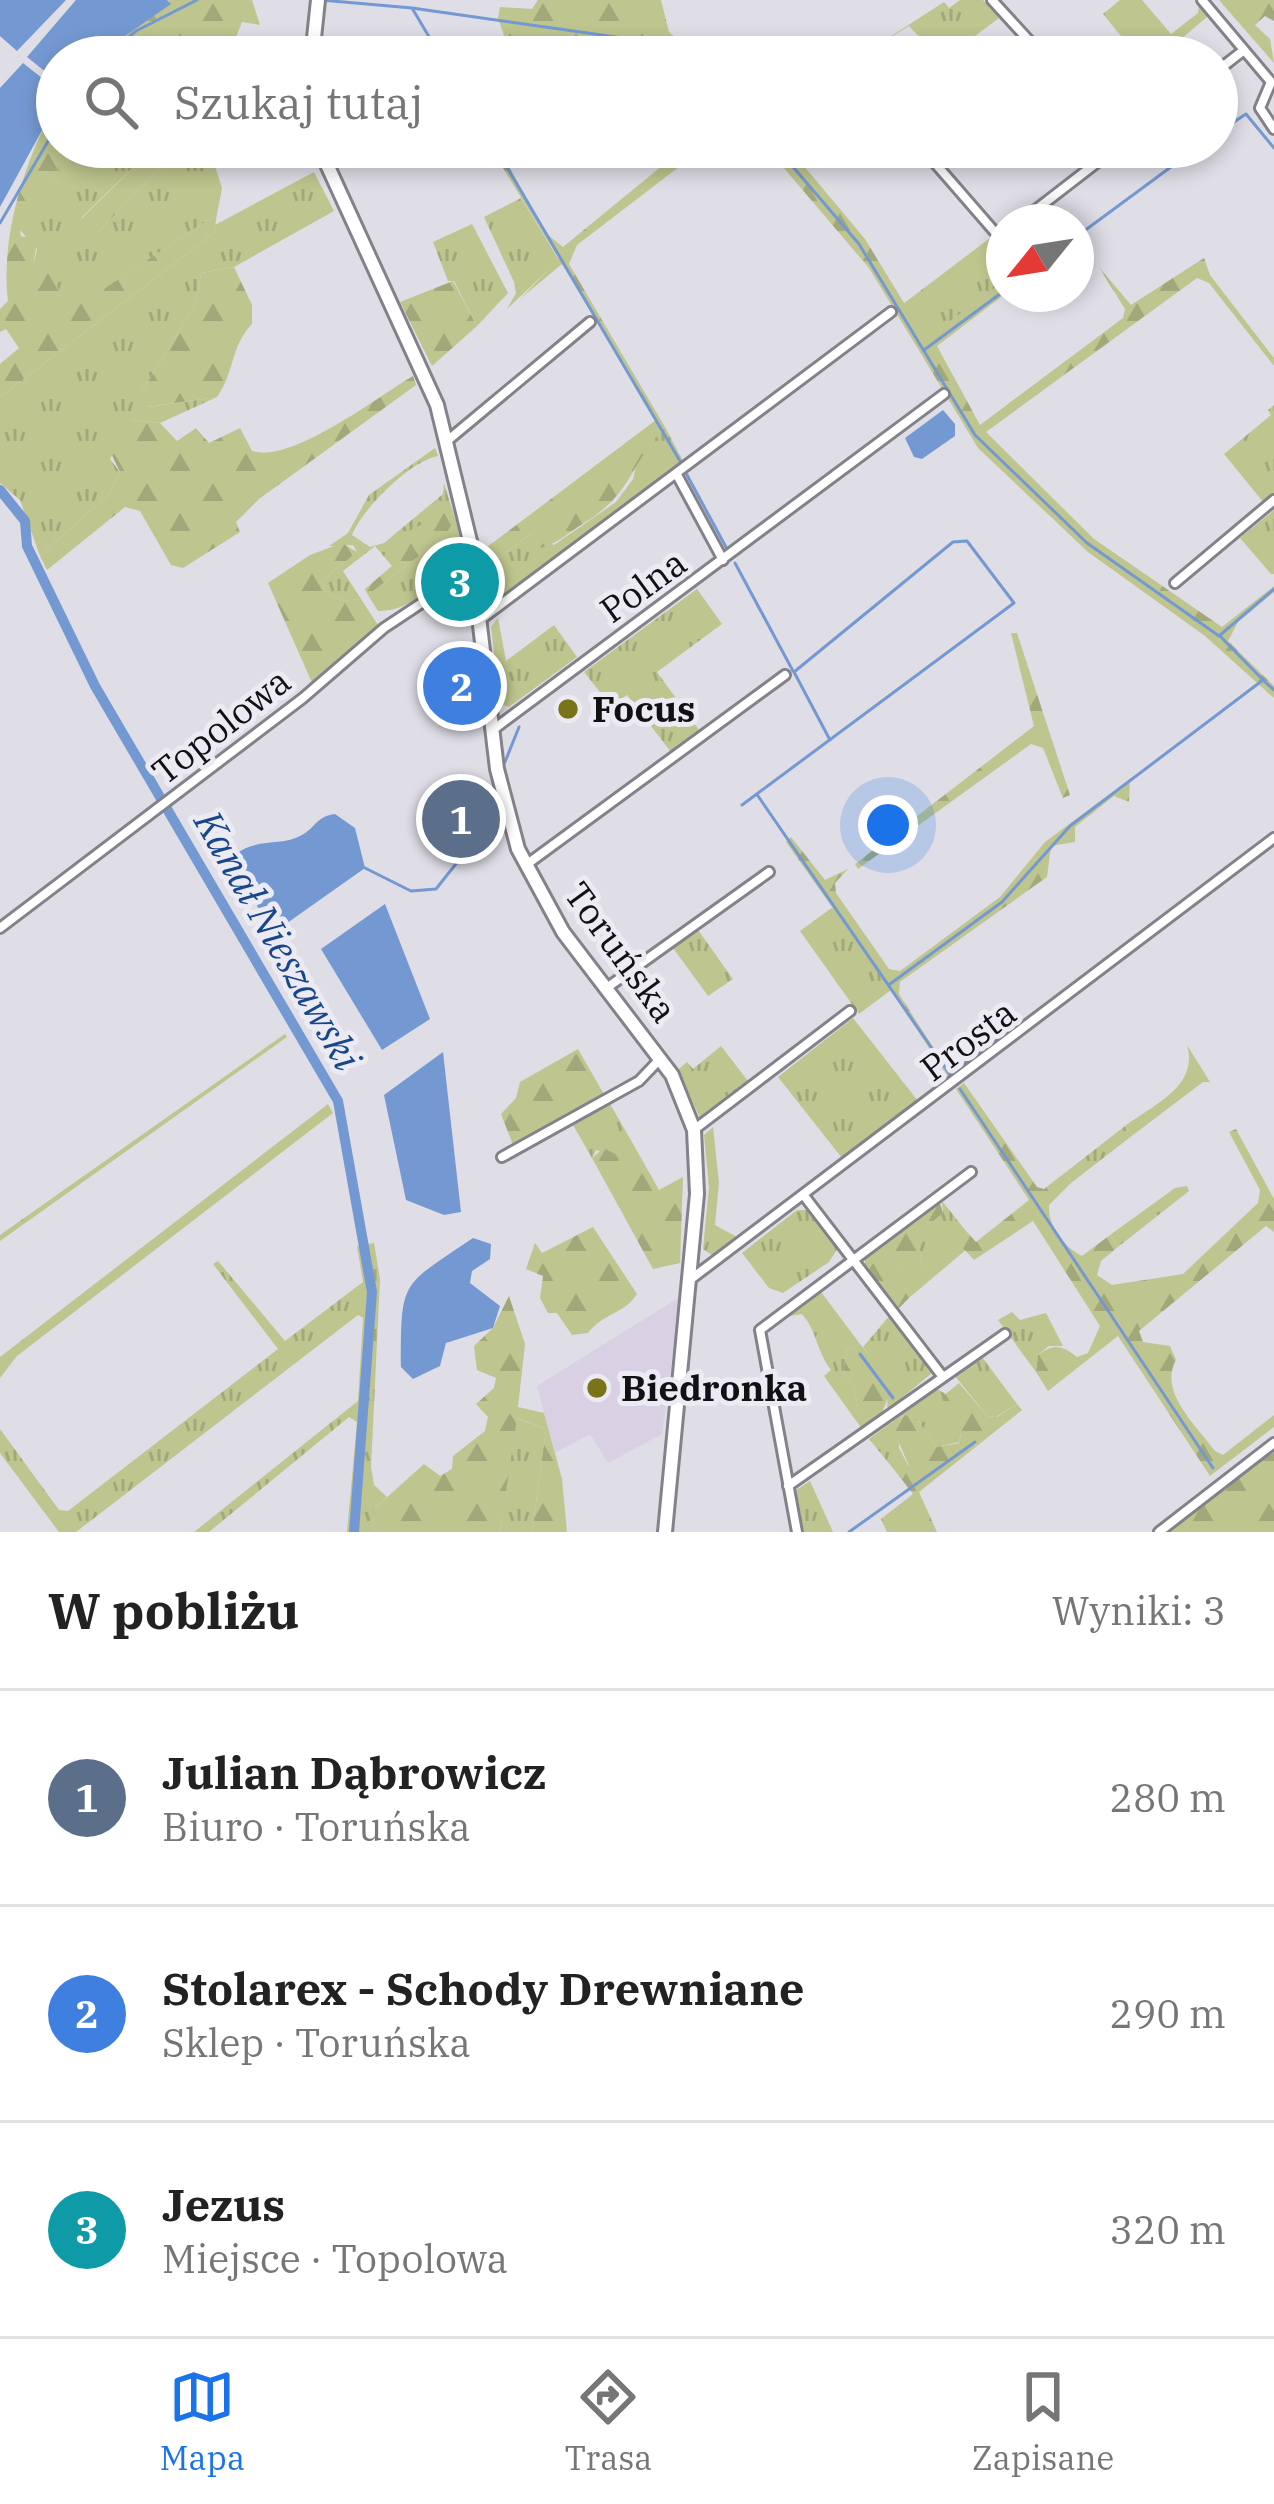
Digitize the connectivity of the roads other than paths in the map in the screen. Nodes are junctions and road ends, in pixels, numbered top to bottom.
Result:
1 (992, 0) edge
2 (1202, 0) edge
3 (318, 3) edge
4 (314, 36) edge
5 (1025, 36) edge
6 (1232, 36) edge
7 (1238, 43) edge
8 (1244, 50) junction
9 (1238, 54) edge
10 (1274, 129) edge
11 (329, 168) edge
12 (939, 168) edge
13 (1090, 168) edge
14 (1044, 204) edge
15 (986, 222) edge
16 (891, 312) dead end
17 (590, 322) dead end
18 (944, 394) dead end
19 (446, 442) junction
20 (676, 473) junction
21 (1274, 500) edge
22 (723, 560) junction
23 (474, 568) junction
24 (1175, 583) dead end
25 (480, 620) junction
26 (784, 675) dead end
27 (492, 730) junction
28 (1274, 838) edge
29 (525, 866) junction
30 (770, 872) dead end
31 (0, 928) edge
32 (608, 987) junction
33 (850, 1011) dead end
34 (661, 1058) junction
35 (694, 1130) junction
36 (502, 1157) dead end
37 (971, 1172) dead end
38 (805, 1197) junction
39 (853, 1259) junction
40 (691, 1280) junction
41 (1005, 1334) dead end
42 (943, 1377) junction
43 (1274, 1443) edge
44 (788, 1486) junction
45 (665, 1532) edge
46 (797, 1532) edge
47 (1160, 1532) edge

1 - 5 street
2 - 6 street
3 - 4 main road
7 - 8 street
8 - 9 street
8 - 10 street
11 - 19 main road, Toruńska
12 - 15 street
13 - 14 street
16 - 20 street
17 - 19 street
18 - 22 street
19 - 23 main road, Toruńska
20 - 22 street, Polna
20 - 25 street, Polna
21 - 24 street
22 - 27 street, Polna
23 - 25 main road, Toruńska
23 - 31 street, Topolowa
25 - 27 main road, Toruńska
26 - 29 street
27 - 29 main road, Toruńska
28 - 38 street, Prosta
29 - 32 main road, Toruńska
30 - 32 street
32 - 34 main road, Toruńska
33 - 35 street
34 - 35 main road, Toruńska
34 - 36 street
35 - 40 main road, Toruńska
37 - 39 street
38 - 39 street
38 - 40 street, Prosta
39 - 42 street
39 - 44 street
40 - 45 main road, Toruńska
41 - 42 street
42 - 44 street
43 - 47 street
44 - 46 street

